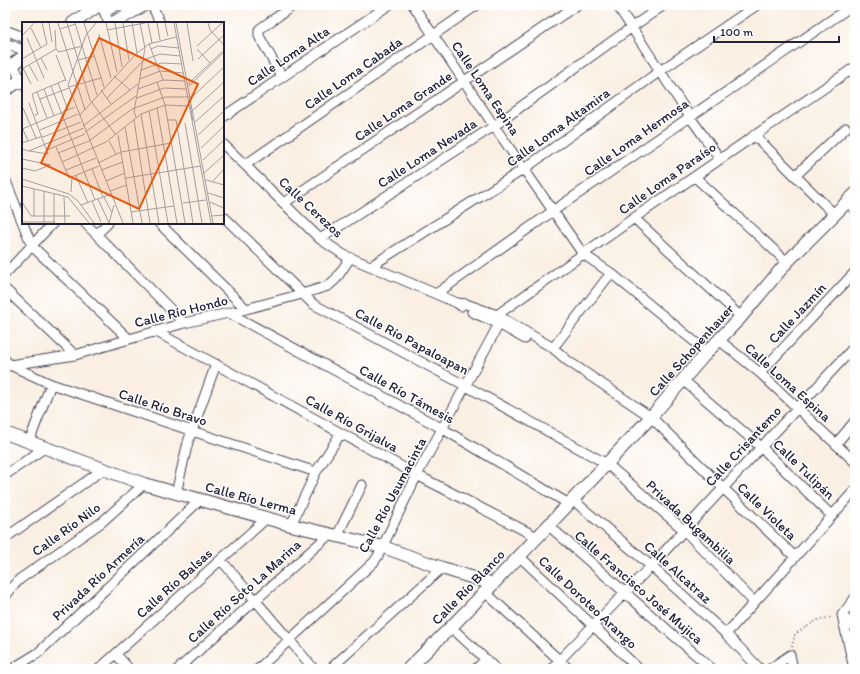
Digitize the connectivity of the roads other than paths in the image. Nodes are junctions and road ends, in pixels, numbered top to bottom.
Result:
1 (116, 5) edge
2 (144, 5) edge
3 (152, 5) edge
4 (294, 5) edge
5 (389, 5) edge
6 (413, 5) edge
7 (477, 5) edge
8 (576, 5) edge
9 (618, 5) edge
10 (664, 5) edge
11 (757, 5) edge
12 (853, 5) edge
13 (102, 8) edge
14 (75, 22) edge
15 (109, 22) edge
16 (115, 22) edge
17 (160, 22) edge
18 (632, 27) junction
19 (5, 30) edge
20 (433, 36) junction
21 (22, 37) edge
22 (5, 43) edge
23 (22, 50) edge
24 (14, 64) edge
25 (855, 67) edge
26 (660, 71) junction
27 (282, 77) junction
28 (22, 81) edge
29 (464, 82) junction
30 (5, 90) edge
31 (224, 116) edge
32 (690, 117) junction
33 (494, 126) junction
34 (846, 128) dead end
35 (754, 135) junction
36 (224, 145) edge
37 (720, 159) junction
38 (245, 165) junction
39 (524, 169) junction
40 (795, 176) junction
41 (695, 177) junction
42 (5, 179) edge
43 (852, 202) edge
44 (284, 203) junction
45 (553, 211) junction
46 (835, 215) junction
47 (224, 217) edge
48 (634, 218) junction
49 (22, 221) edge
50 (23, 224) edge
51 (53, 224) edge
52 (87, 224) edge
53 (107, 224) edge
54 (160, 224) edge
55 (97, 234) junction
56 (320, 239) junction
57 (32, 246) junction
58 (584, 254) junction
59 (350, 258) junction
60 (787, 262) junction
61 (371, 266) junction
62 (855, 272) edge
63 (611, 273) junction
64 (5, 274) edge
65 (5, 289) edge
66 (302, 294) junction
67 (436, 294) junction
68 (246, 309) junction
69 (229, 313) junction
70 (741, 317) junction
71 (498, 320) junction
72 (184, 323) junction
73 (155, 331) junction
74 (129, 338) junction
75 (719, 340) junction
76 (855, 346) edge
77 (554, 348) junction
78 (707, 352) junction
79 (75, 355) junction
80 (568, 361) junction
81 (7, 364) edge
82 (216, 364) junction
83 (760, 373) junction
84 (683, 380) junction
85 (51, 384) junction
86 (466, 386) junction
87 (797, 408) junction
88 (652, 417) junction
89 (855, 421) edge
90 (443, 429) junction
91 (192, 431) junction
92 (5, 433) edge
93 (341, 433) junction
94 (29, 442) junction
95 (836, 444) junction
96 (46, 447) junction
97 (761, 447) junction
98 (855, 462) edge
99 (607, 464) junction
100 (104, 469) junction
101 (316, 472) junction
102 (5, 475) edge
103 (417, 475) junction
104 (144, 484) junction
105 (362, 485) dead end
106 (723, 488) junction
107 (855, 490) edge
108 (176, 493) junction
109 (200, 500) junction
110 (571, 502) junction
111 (832, 516) junction
112 (267, 518) junction
113 (291, 525) junction
114 (548, 525) junction
115 (684, 530) junction
116 (333, 535) junction
117 (538, 536) junction
118 (5, 538) edge
119 (383, 548) junction
120 (519, 556) junction
121 (796, 557) junction
122 (221, 560) junction
123 (651, 566) junction
124 (442, 568) junction
125 (489, 588) junction
126 (625, 593) junction
127 (5, 597) edge
128 (855, 598) edge
129 (255, 600) junction
130 (754, 602) junction
131 (842, 615) junction
132 (593, 626) junction
133 (451, 627) junction
134 (855, 628) edge
135 (726, 634) junction
136 (289, 640) junction
137 (116, 654) junction
138 (486, 659) junction
139 (559, 660) junction
140 (12, 669) edge
141 (99, 669) edge
142 (129, 669) edge
143 (178, 669) edge
144 (258, 669) edge
145 (314, 669) edge
146 (330, 669) edge
147 (408, 669) edge
148 (476, 669) edge
149 (496, 669) edge
150 (551, 669) edge
151 (569, 669) edge
152 (639, 669) edge
153 (712, 669) edge
154 (760, 669) edge
155 (770, 669) edge
156 (793, 669) edge
157 (854, 669) edge

1 - 13 street
2 - 16 street
3 - 17 street
4 - 27 street
5 - 27 street, Calle Loma Alta
6 - 20 street, Calle Loma Espina
7 - 20 street, Calle Loma Cabada
8 - 29 street, Calle Loma Grande
9 - 18 street
10 - 18 street, Calle Loma Nevada
11 - 26 street, Calle Loma Altamira
12 - 32 street, Calle Loma Hermosa
13 - 14 street
13 - 15 street
18 - 26 street
18 - 33 street, Calle Loma Nevada
19 - 21 street
20 - 29 street, Calle Loma Espina
20 - 38 street, Calle Loma Cabada
22 - 23 street
24 - 28 street
25 - 35 street, Calle Loma Paraíso
26 - 32 street
26 - 39 street, Calle Loma Altamira
27 - 31 street, Calle Loma Alta
28 - 30 street
29 - 33 street, Calle Loma Espina
29 - 44 street, Calle Loma Grande
32 - 37 street
32 - 45 street, Calle Loma Hermosa
33 - 39 street, Calle Loma Espina
33 - 56 street, Calle Loma Nevada
34 - 40 street
35 - 37 street, Calle Loma Paraíso
35 - 40 street
36 - 38 street, Calle Cerezos
37 - 41 street, Calle Loma Paraíso
38 - 44 street, Calle Cerezos
39 - 45 street, Calle Loma Espina
39 - 61 street, Calle Loma Altamira
40 - 46 street
41 - 48 street, Calle Loma Paraíso
41 - 60 street
42 - 49 street
43 - 46 street, Calle Schopenhauer
44 - 56 street, Calle Cerezos
45 - 58 street, Calle Loma Espina
45 - 67 street, Calle Loma Hermosa
46 - 60 street, Calle Schopenhauer
47 - 66 street, Calle Río Papaloapan
48 - 58 street, Calle Loma Paraíso
48 - 70 street
50 - 57 street
51 - 57 street
52 - 55 street
53 - 55 street
54 - 68 street
55 - 72 street
56 - 59 street, Calle Cerezos
57 - 64 street
57 - 74 street
58 - 63 street, Calle Loma Espina
58 - 71 street, Calle Loma Paraíso
59 - 61 street, Calle Cerezos
59 - 66 street, Calle Río Hondo
60 - 70 street, Calle Schopenhauer
61 - 67 street, Calle Cerezos
62 - 83 street, Calle Jazmín
63 - 77 street
63 - 78 street, Calle Loma Espina
65 - 79 street
66 - 68 street, Calle Río Hondo
66 - 86 street, Calle Río Papaloapan
67 - 71 street, Calle Cerezos
68 - 69 street, Calle Río Hondo
69 - 72 street, Calle Río Hondo
69 - 90 street, Calle Río Támesis
70 - 75 street, Calle Schopenhauer
71 - 77 street, Calle Cerezos
71 - 80 street, Calle Cerezos
71 - 86 street, Calle Río Usumacinta
72 - 73 street, Calle Río Hondo
73 - 74 street, Calle Río Hondo
73 - 82 street, Calle Río Grijalva
74 - 79 street, Calle Río Hondo
75 - 78 street, Calle Schopenhauer
75 - 83 street, Calle Loma Espina
76 - 87 street, Calle Crisantemo
77 - 80 street, Calle Cerezos
78 - 84 street, Calle Schopenhauer
79 - 81 street, Calle Río Hondo
80 - 88 street, Calle Cerezos
81 - 85 street, Calle Río Bravo
82 - 91 street
82 - 93 street, Calle Río Grijalva
83 - 87 street, Calle Loma Espina
84 - 88 street, Calle Schopenhauer
84 - 97 street, Calle Tulipán
85 - 91 street, Calle Río Bravo
85 - 94 street
86 - 90 street, Calle Río Usumacinta
86 - 99 street, Calle Río Papaloapan
87 - 95 street, Calle Loma Espina
87 - 97 street, Calle Crisantemo
88 - 99 street, Calle Schopenhauer
88 - 106 street, Calle Violeta
89 - 95 street
90 - 103 street, Calle Río Usumacinta
90 - 110 street, Calle Río Támesis
91 - 101 street, Calle Río Bravo
91 - 108 street
92 - 94 street, Calle Río Lerma
93 - 101 street
93 - 103 street, Calle Río Grijalva
94 - 96 street, Calle Río Lerma
95 - 98 street, Calle Loma Espina
96 - 100 street, Calle Río Lerma
96 - 102 street
97 - 106 street, Calle Crisantemo
97 - 111 street, Calle Tulipán
99 - 110 street, Calle Schopenhauer
99 - 115 street, Privada Bugambilia
100 - 104 street, Calle Río Lerma
100 - 118 street
101 - 113 street
103 - 117 street, Calle Río Grijalva
103 - 119 street, Calle Río Usumacinta
104 - 108 street, Calle Río Lerma
104 - 127 street, Calle Río Nilo
105 - 116 street
106 - 115 street, Calle Crisantemo
106 - 121 street, Calle Violeta
107 - 111 street
108 - 109 street, Calle Río Lerma
109 - 112 street, Calle Río Lerma
109 - 140 street, Privada Río Armería
110 - 114 street, Calle Schopenhauer
110 - 123 street, Calle Alcatraz
111 - 121 street
112 - 113 street, Calle Río Lerma
112 - 122 street, Calle Río Balsas
113 - 116 street, Calle Río Lerma
114 - 117 street, Calle Río Blanco
114 - 126 street, Calle Francisco José Mujica
115 - 123 street, Calle Crisantemo
115 - 130 street, Privada Bugambilia
116 - 119 street, Calle Río Lerma
116 - 129 street, Calle Río Soto La Marina
117 - 120 street, Calle Río Blanco
119 - 124 street, Calle Río Lerma
119 - 136 street, Calle Río Usumacinta
120 - 125 street, Calle Río Blanco
120 - 132 street, Calle Doroteo Arango
121 - 130 street
122 - 129 street
122 - 137 street, Calle Río Balsas
123 - 126 street, Calle Crisantemo
123 - 135 street, Calle Alcatraz
124 - 125 street, Calle Río Lerma
124 - 146 street
125 - 133 street, Calle Río Blanco
125 - 139 street
126 - 132 street, Calle Crisantemo
126 - 153 street, Calle Francisco José Mujica
128 - 131 street
129 - 136 street
129 - 143 street, Calle Río Soto La Marina
130 - 135 street
131 - 134 street
131 - 157 street
132 - 139 street, Calle Crisantemo
132 - 152 street, Calle Doroteo Arango
133 - 138 street
133 - 147 street, Calle Río Blanco
135 - 154 street, Calle Alcatraz
136 - 144 street, Calle Río Usumacinta
136 - 145 street
137 - 141 street, Calle Río Balsas
137 - 142 street
138 - 148 street
138 - 149 street
139 - 150 street, Calle Crisantemo
139 - 151 street
155 - 156 street

